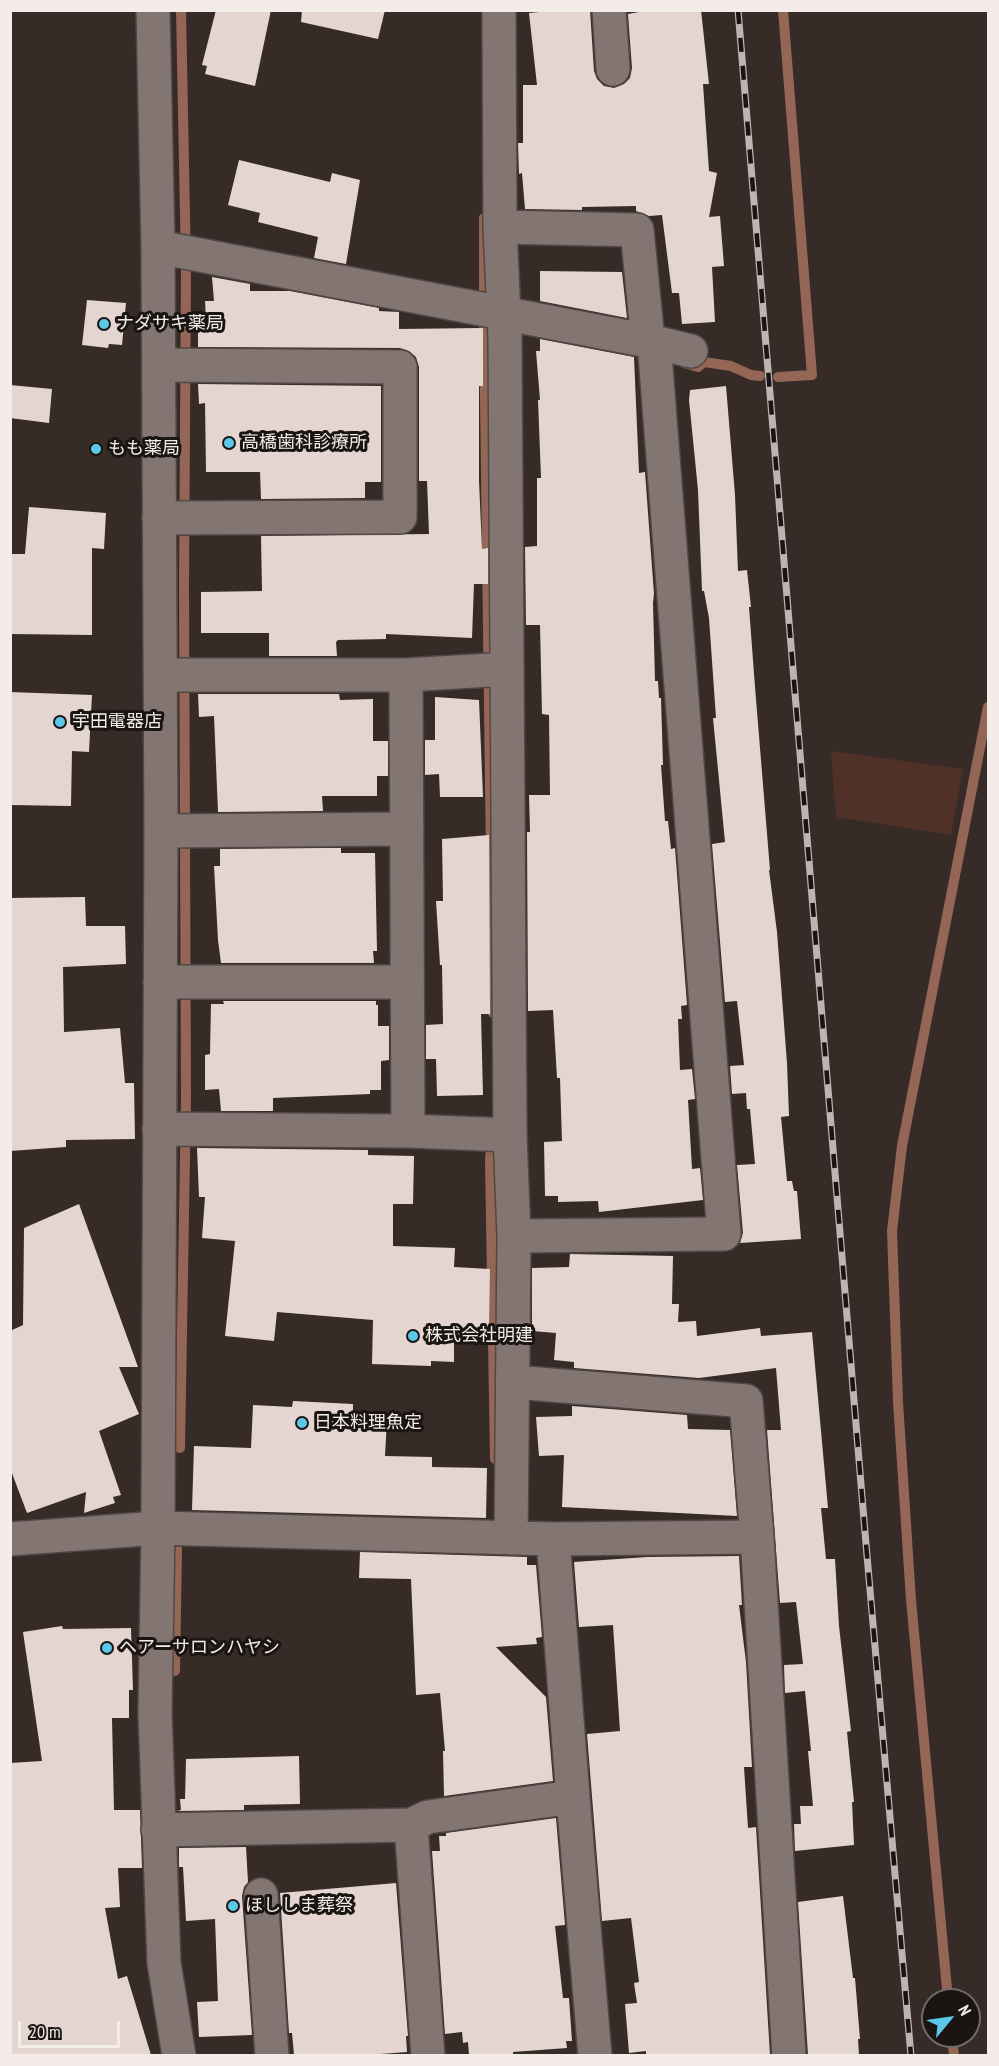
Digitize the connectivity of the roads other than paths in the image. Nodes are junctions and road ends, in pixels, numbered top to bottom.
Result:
1 (153, 10) edge
2 (499, 10) edge
3 (609, 10) edge
4 (613, 69) dead end
5 (500, 227) junction
6 (176, 251) junction
7 (504, 325) junction
8 (653, 350) junction
9 (691, 351) dead end
10 (177, 366) junction
11 (178, 517) junction
12 (493, 670) junction
13 (178, 675) junction
14 (406, 675) junction
15 (407, 829) junction
16 (178, 830) junction
17 (178, 982) junction
18 (406, 982) junction
19 (177, 1129) junction
20 (408, 1131) junction
21 (497, 1134) junction
22 (514, 1236) junction
23 (514, 1382) junction
24 (158, 1528) junction
25 (14, 1531) edge
26 (757, 1537) junction
27 (511, 1538) junction
28 (553, 1539) junction
29 (573, 1797) junction
30 (411, 1826) junction
31 (158, 1830) junction
32 (261, 1895) dead end
33 (178, 2055) edge
34 (272, 2055) edge
35 (428, 2055) edge
36 (595, 2055) edge
37 (789, 2055) edge

1 - 6 street
2 - 5 street
3 - 4 street
5 - 7 street
5 - 8 street
6 - 7 street
6 - 10 street
7 - 8 street
7 - 12 street
8 - 9 street
8 - 22 street
10 - 11 street
10 - 11 street
11 - 13 street
12 - 14 street
12 - 21 street
13 - 14 street
13 - 16 street
14 - 15 street
15 - 16 street
15 - 18 street
16 - 17 street
17 - 18 street
17 - 19 street
18 - 20 street
19 - 20 street
19 - 24 street
20 - 21 street
21 - 22 street
22 - 23 street
23 - 26 street
23 - 27 street
24 - 25 street
24 - 27 street
24 - 31 street
26 - 28 street
26 - 37 street
27 - 28 street
28 - 29 street
29 - 30 street
29 - 36 street
30 - 31 street
30 - 35 street
31 - 33 street
32 - 34 street

